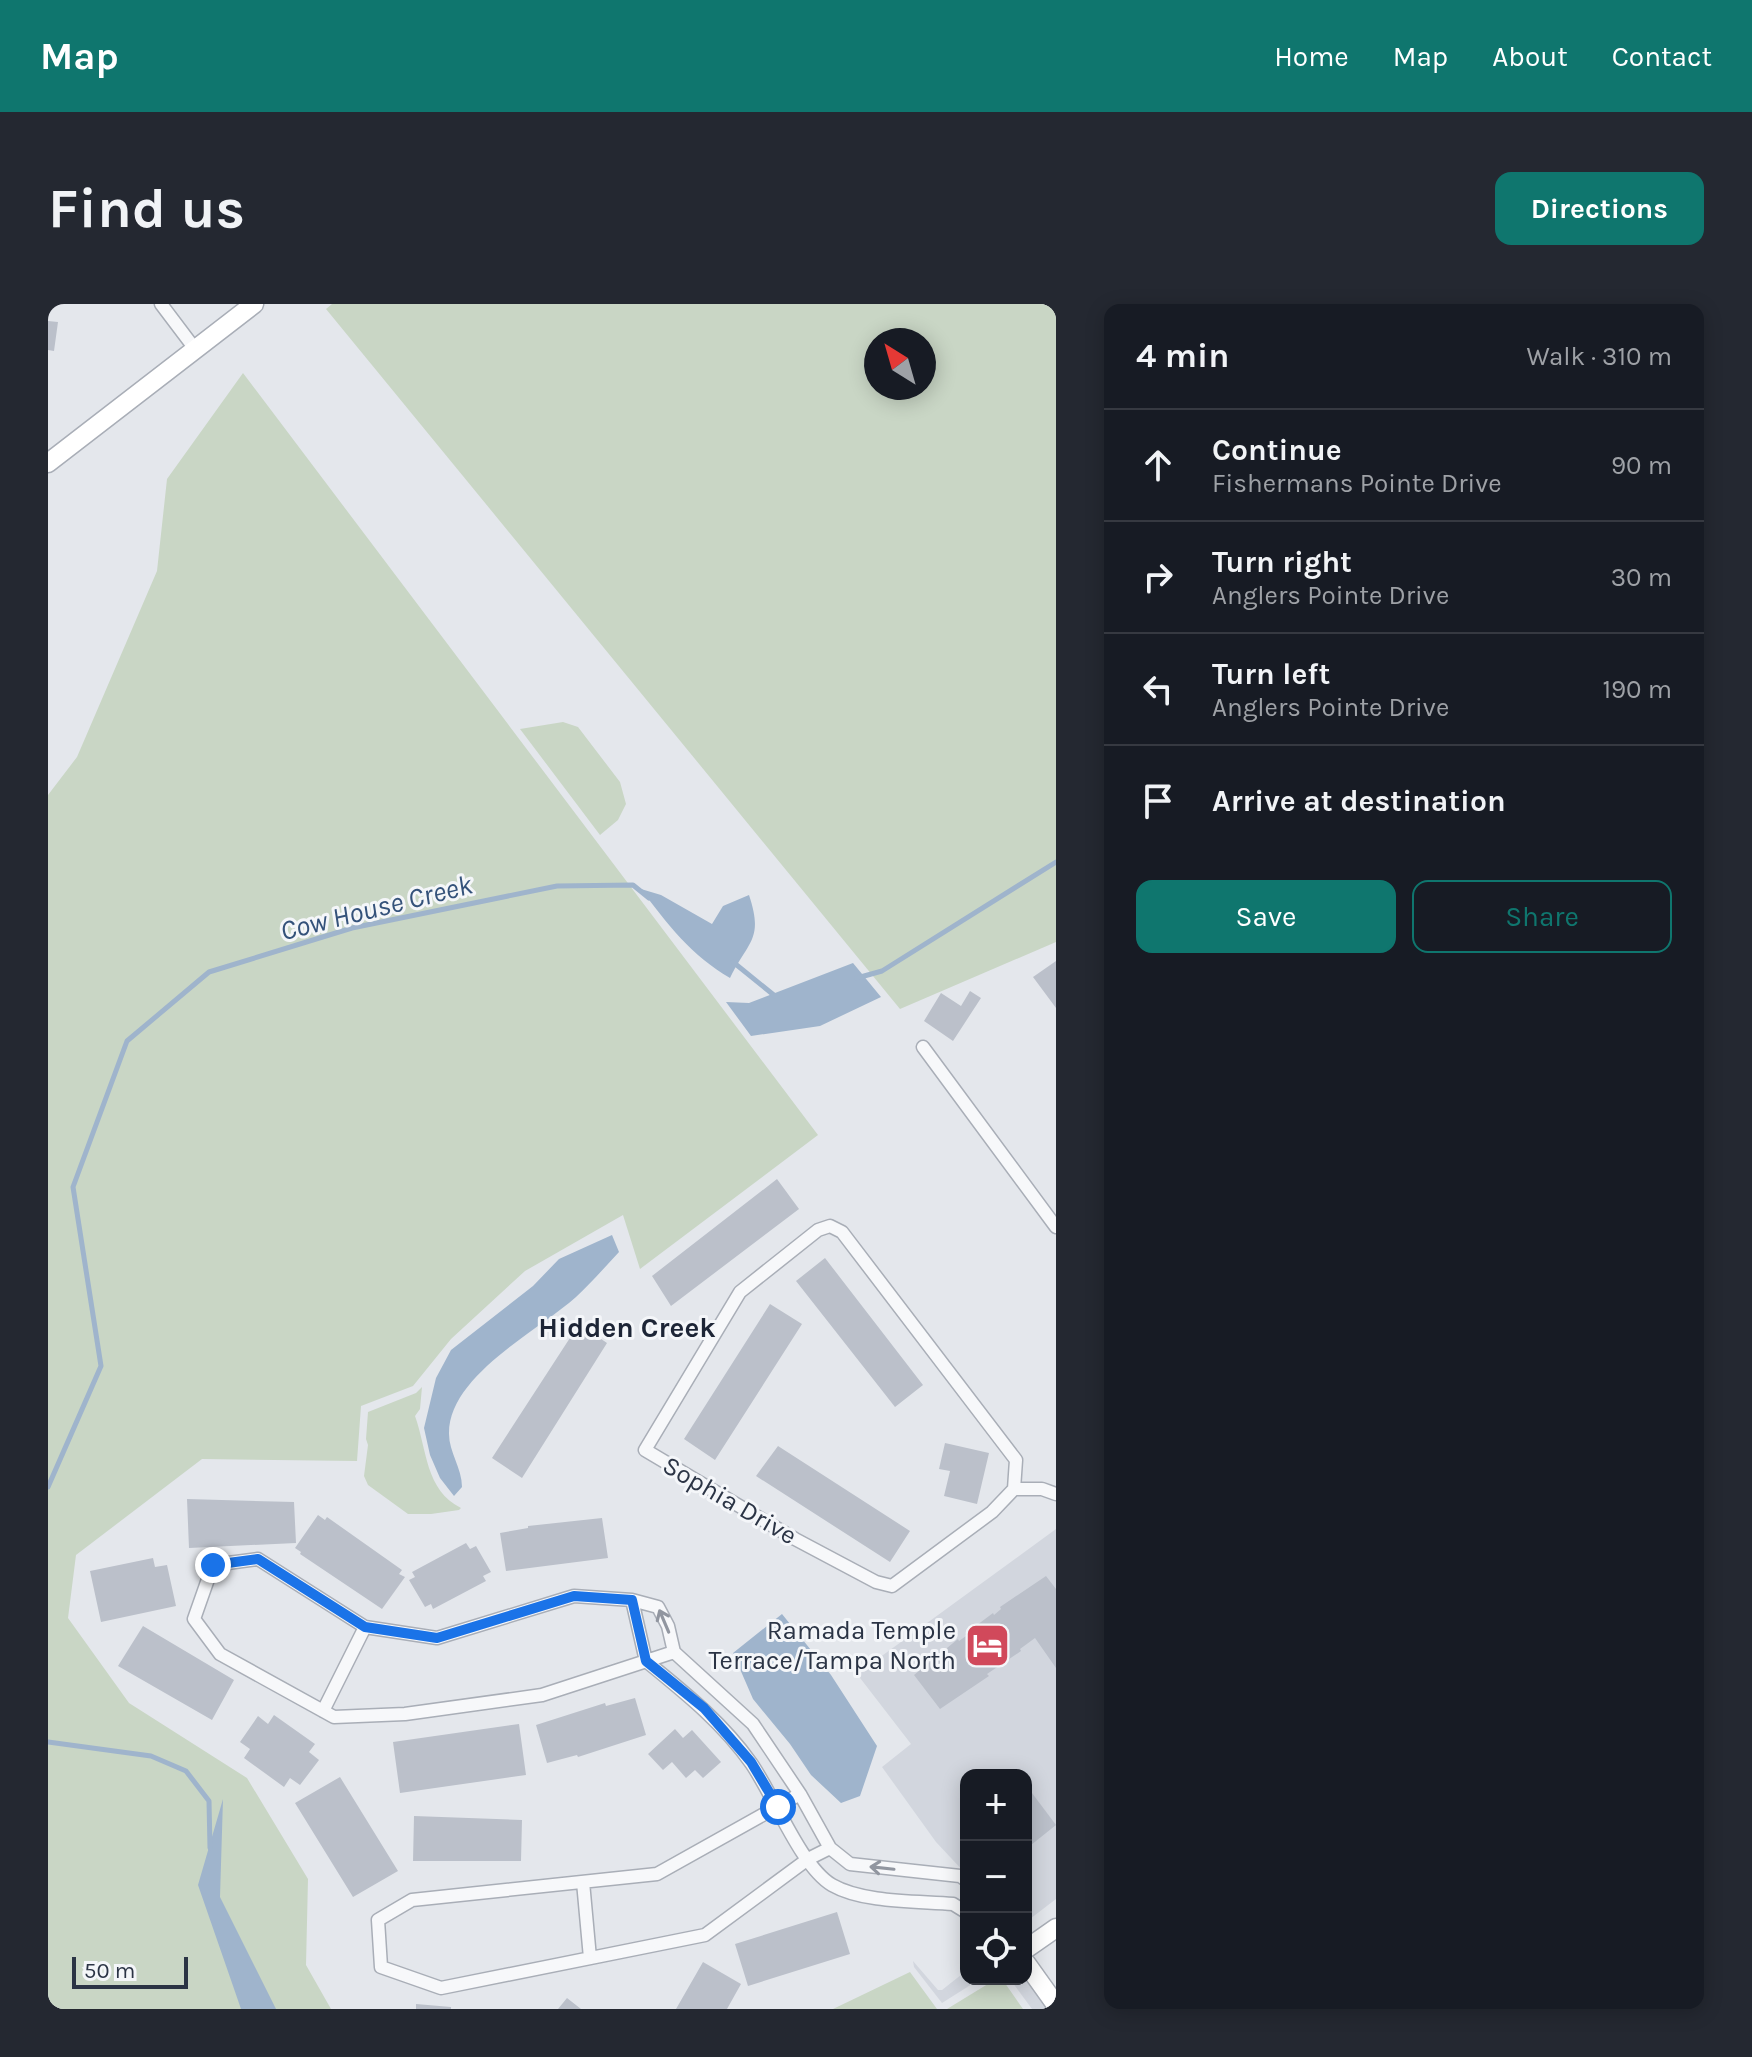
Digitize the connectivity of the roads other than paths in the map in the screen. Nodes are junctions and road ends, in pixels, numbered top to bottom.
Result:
1 (161, 304) edge
2 (254, 304) edge
3 (195, 349) junction
4 (48, 463) edge
5 (923, 1047) dead end
6 (1056, 1227) edge
7 (1014, 1489) junction
8 (1056, 1494) edge
9 (632, 1600) junction
10 (365, 1627) junction
11 (674, 1652) junction
12 (646, 1661) junction
13 (719, 1691) junction
14 (704, 1708) junction
15 (323, 1711) junction
16 (800, 1794) junction
17 (778, 1807) junction
18 (830, 1848) junction
19 (808, 1859) junction
20 (960, 1876) edge
21 (583, 1882) junction
22 (960, 1908) edge
23 (1056, 1928) edge
24 (1032, 1945) edge
25 (590, 1958) junction
26 (1032, 1971) edge
27 (1056, 2005) edge

1 - 3 street
2 - 3 street
3 - 4 street
5 - 6 street
7 - 7 street, Sophia Drive
7 - 8 street
9 - 10 street
11 -> 9 street
9 - 12 street
10 - 15 street
10 - 15 street
11 - 12 street
11 - 13 street
12 - 14 street
12 - 15 street
13 - 14 street
13 - 16 street
14 - 17 street
16 - 17 street
16 - 18 street
17 - 19 street
17 - 21 street
18 - 19 street
20 -> 18 street
19 - 22 street
19 - 25 street
21 - 25 street
21 - 25 street
23 - 24 street
26 - 27 street

